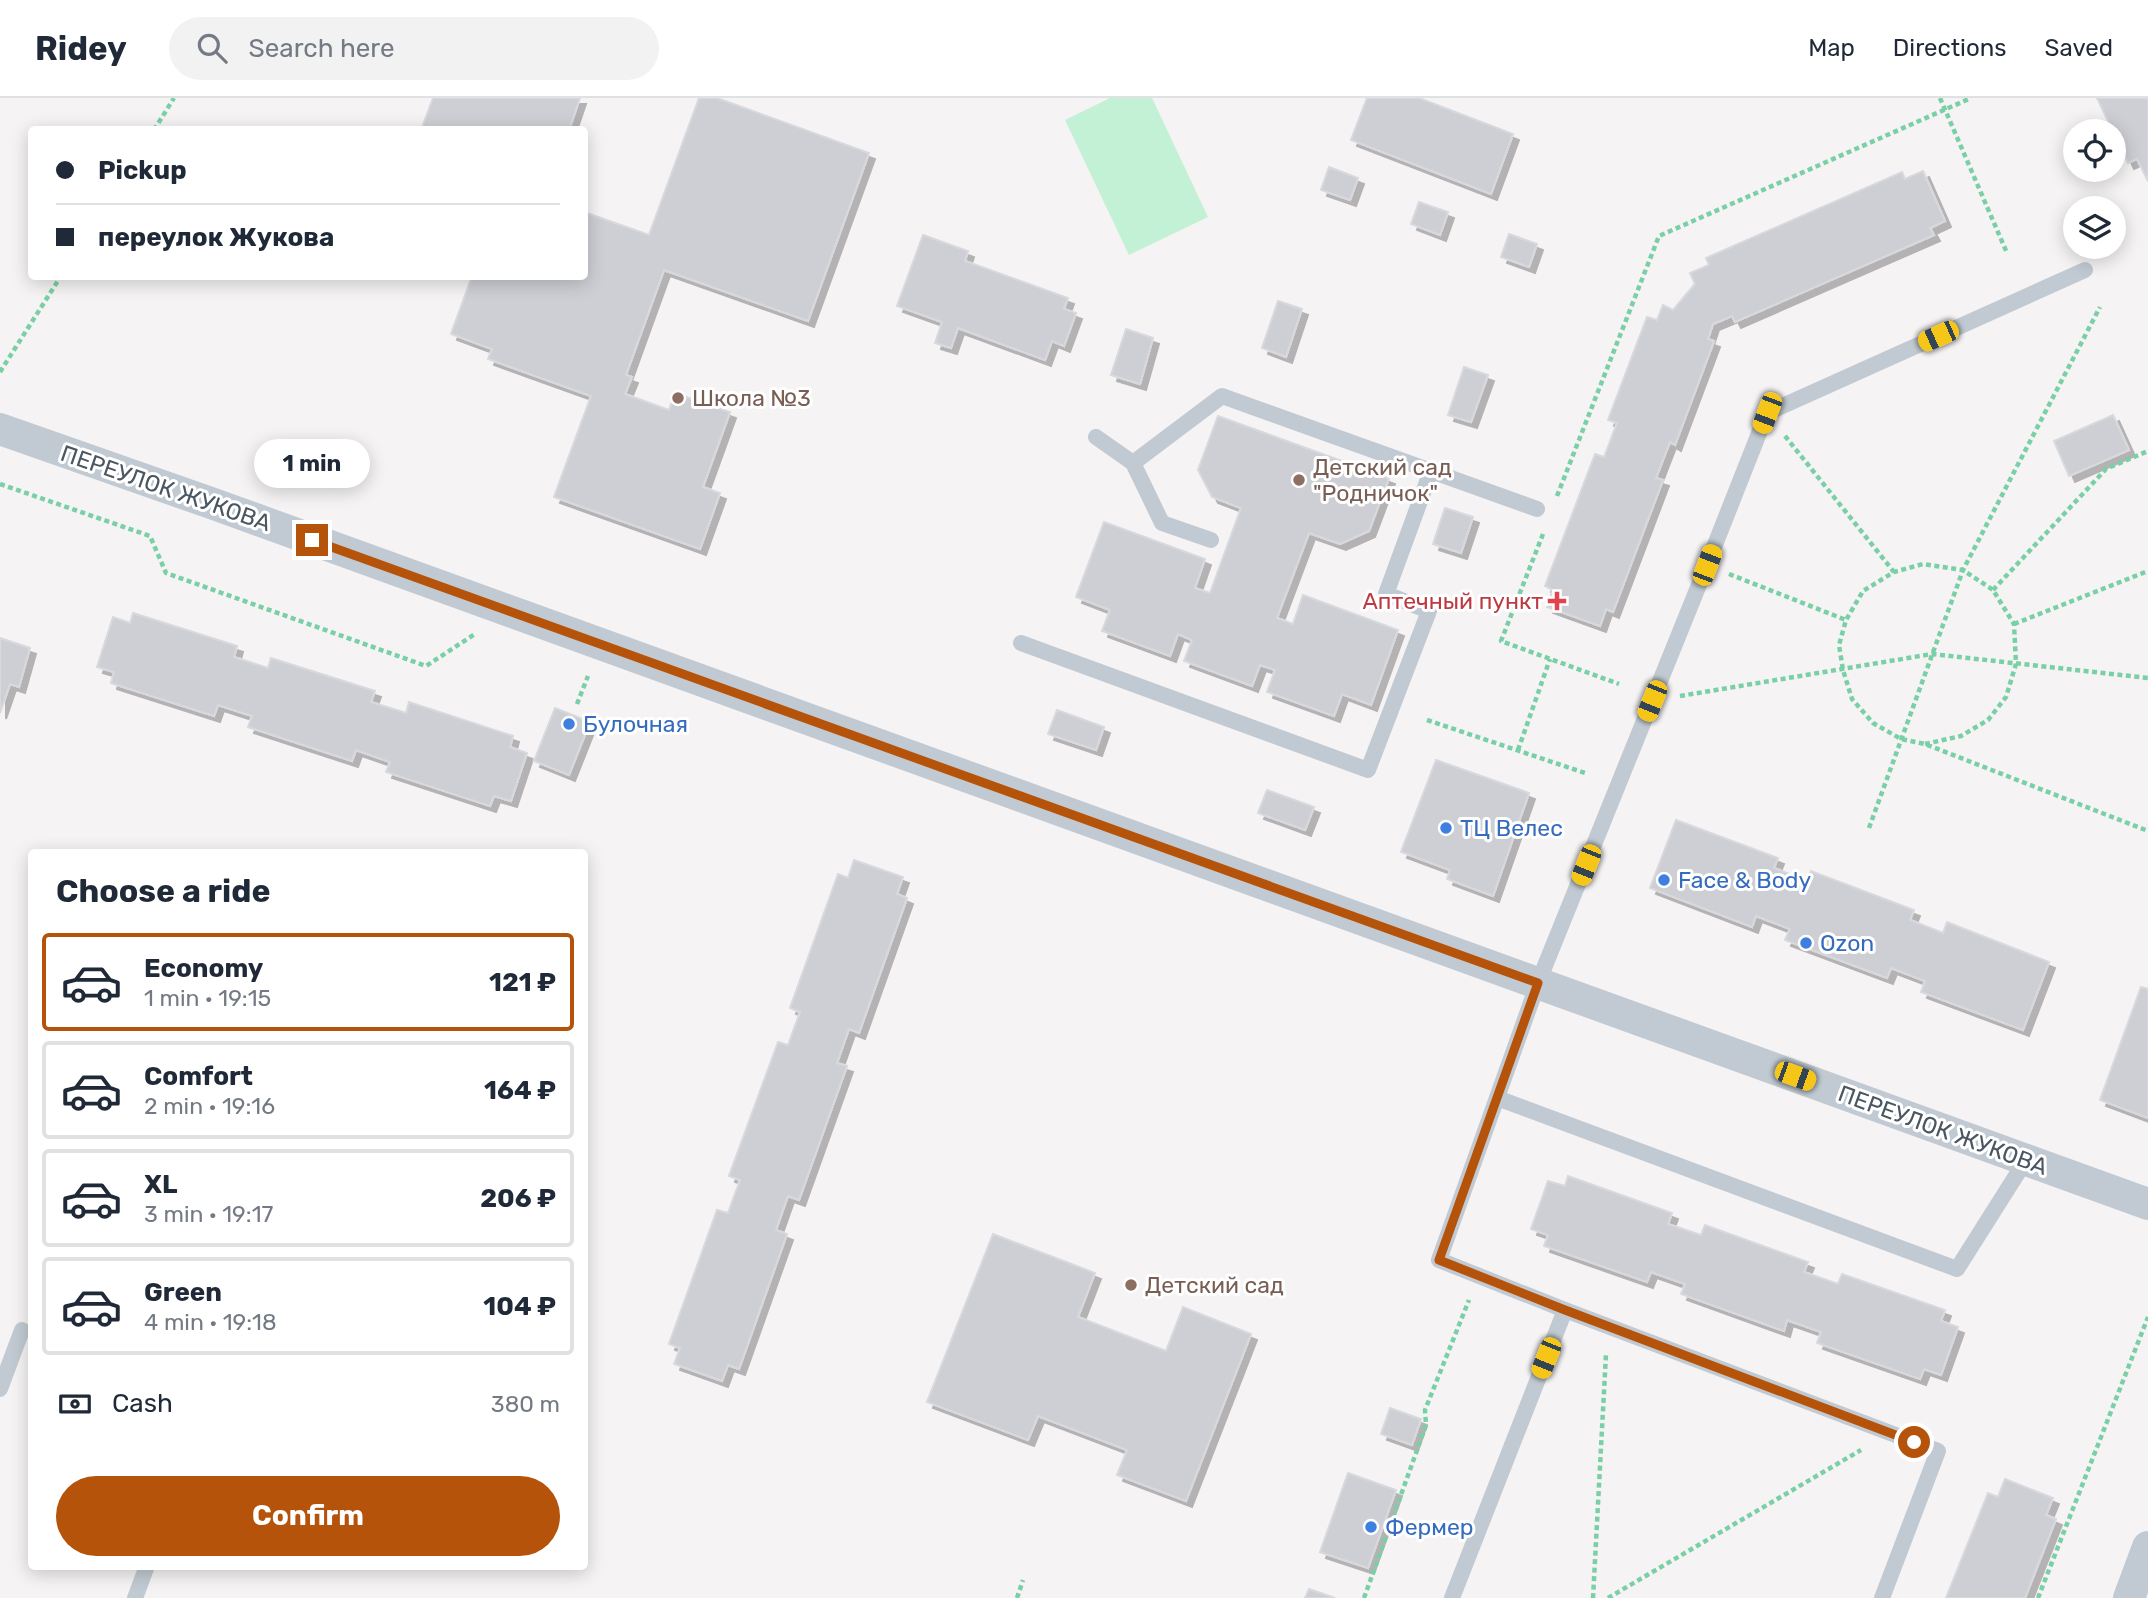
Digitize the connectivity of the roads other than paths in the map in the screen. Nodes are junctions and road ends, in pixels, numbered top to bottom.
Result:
1 (2085, 270) dead end
2 (0, 429) edge
3 (1096, 437) dead end
4 (1132, 463) junction
5 (1431, 471) junction
6 (1537, 509) dead end
7 (1211, 540) dead end
8 (1021, 643) dead end
9 (1538, 983) junction
10 (1497, 1098) junction
11 (2026, 1160) junction
12 (2148, 1204) edge
13 (1565, 1310) junction
14 (22, 1330) dead end
15 (0, 1389) edge
16 (2148, 1547) edge
17 (146, 1570) edge
18 (135, 1598) edge
19 (1452, 1598) edge
20 (1882, 1598) edge
21 (2129, 1598) edge

1 - 9 lane
2 - 9 street, ПЕРЕУЛОК ЖУКОВА
3 - 4 lane
4 - 5 lane
4 - 7 lane
5 - 6 lane
5 - 8 lane
9 - 10 lane
9 - 11 street, ПЕРЕУЛОК ЖУКОВА
10 - 11 lane
10 - 13 lane
11 - 12 street, ПЕРЕУЛОК ЖУКОВА
13 - 19 lane
13 - 20 lane
14 - 15 lane
16 - 21 street
17 - 18 lane

